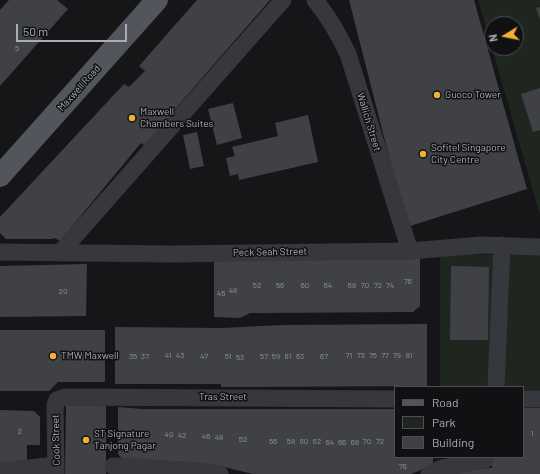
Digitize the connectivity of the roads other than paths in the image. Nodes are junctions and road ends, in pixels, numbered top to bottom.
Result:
1 (157, 0) edge
2 (283, 0) edge
3 (315, 0) edge
4 (0, 176) edge
5 (481, 245) junction
6 (502, 245) junction
7 (532, 246) edge
8 (410, 250) junction
9 (0, 252) edge
10 (60, 253) junction
11 (496, 386) edge
12 (394, 399) edge
13 (524, 399) edge
14 (540, 399) edge
15 (55, 405) joint
16 (485, 458) edge
17 (113, 466) dead end
18 (439, 468) edge
19 (56, 470) edge
20 (0, 471) edge
21 (220, 474) edge

1 - 4 main road, Maxwell Road
2 - 10 street
3 - 8 street, Wallich Street
5 - 6 street, Peck Seah Street
5 - 7 street
5 - 8 street, Peck Seah Street
6 - 7 street, Peck Seah Street
6 - 11 street
8 - 10 street, Peck Seah Street
9 - 10 street, Peck Seah Street
12 - 15 street, Tras Street
13 - 14 street
15 - 19 street, Cook Street
16 - 18 street
17 - 21 street
19 - 20 street

